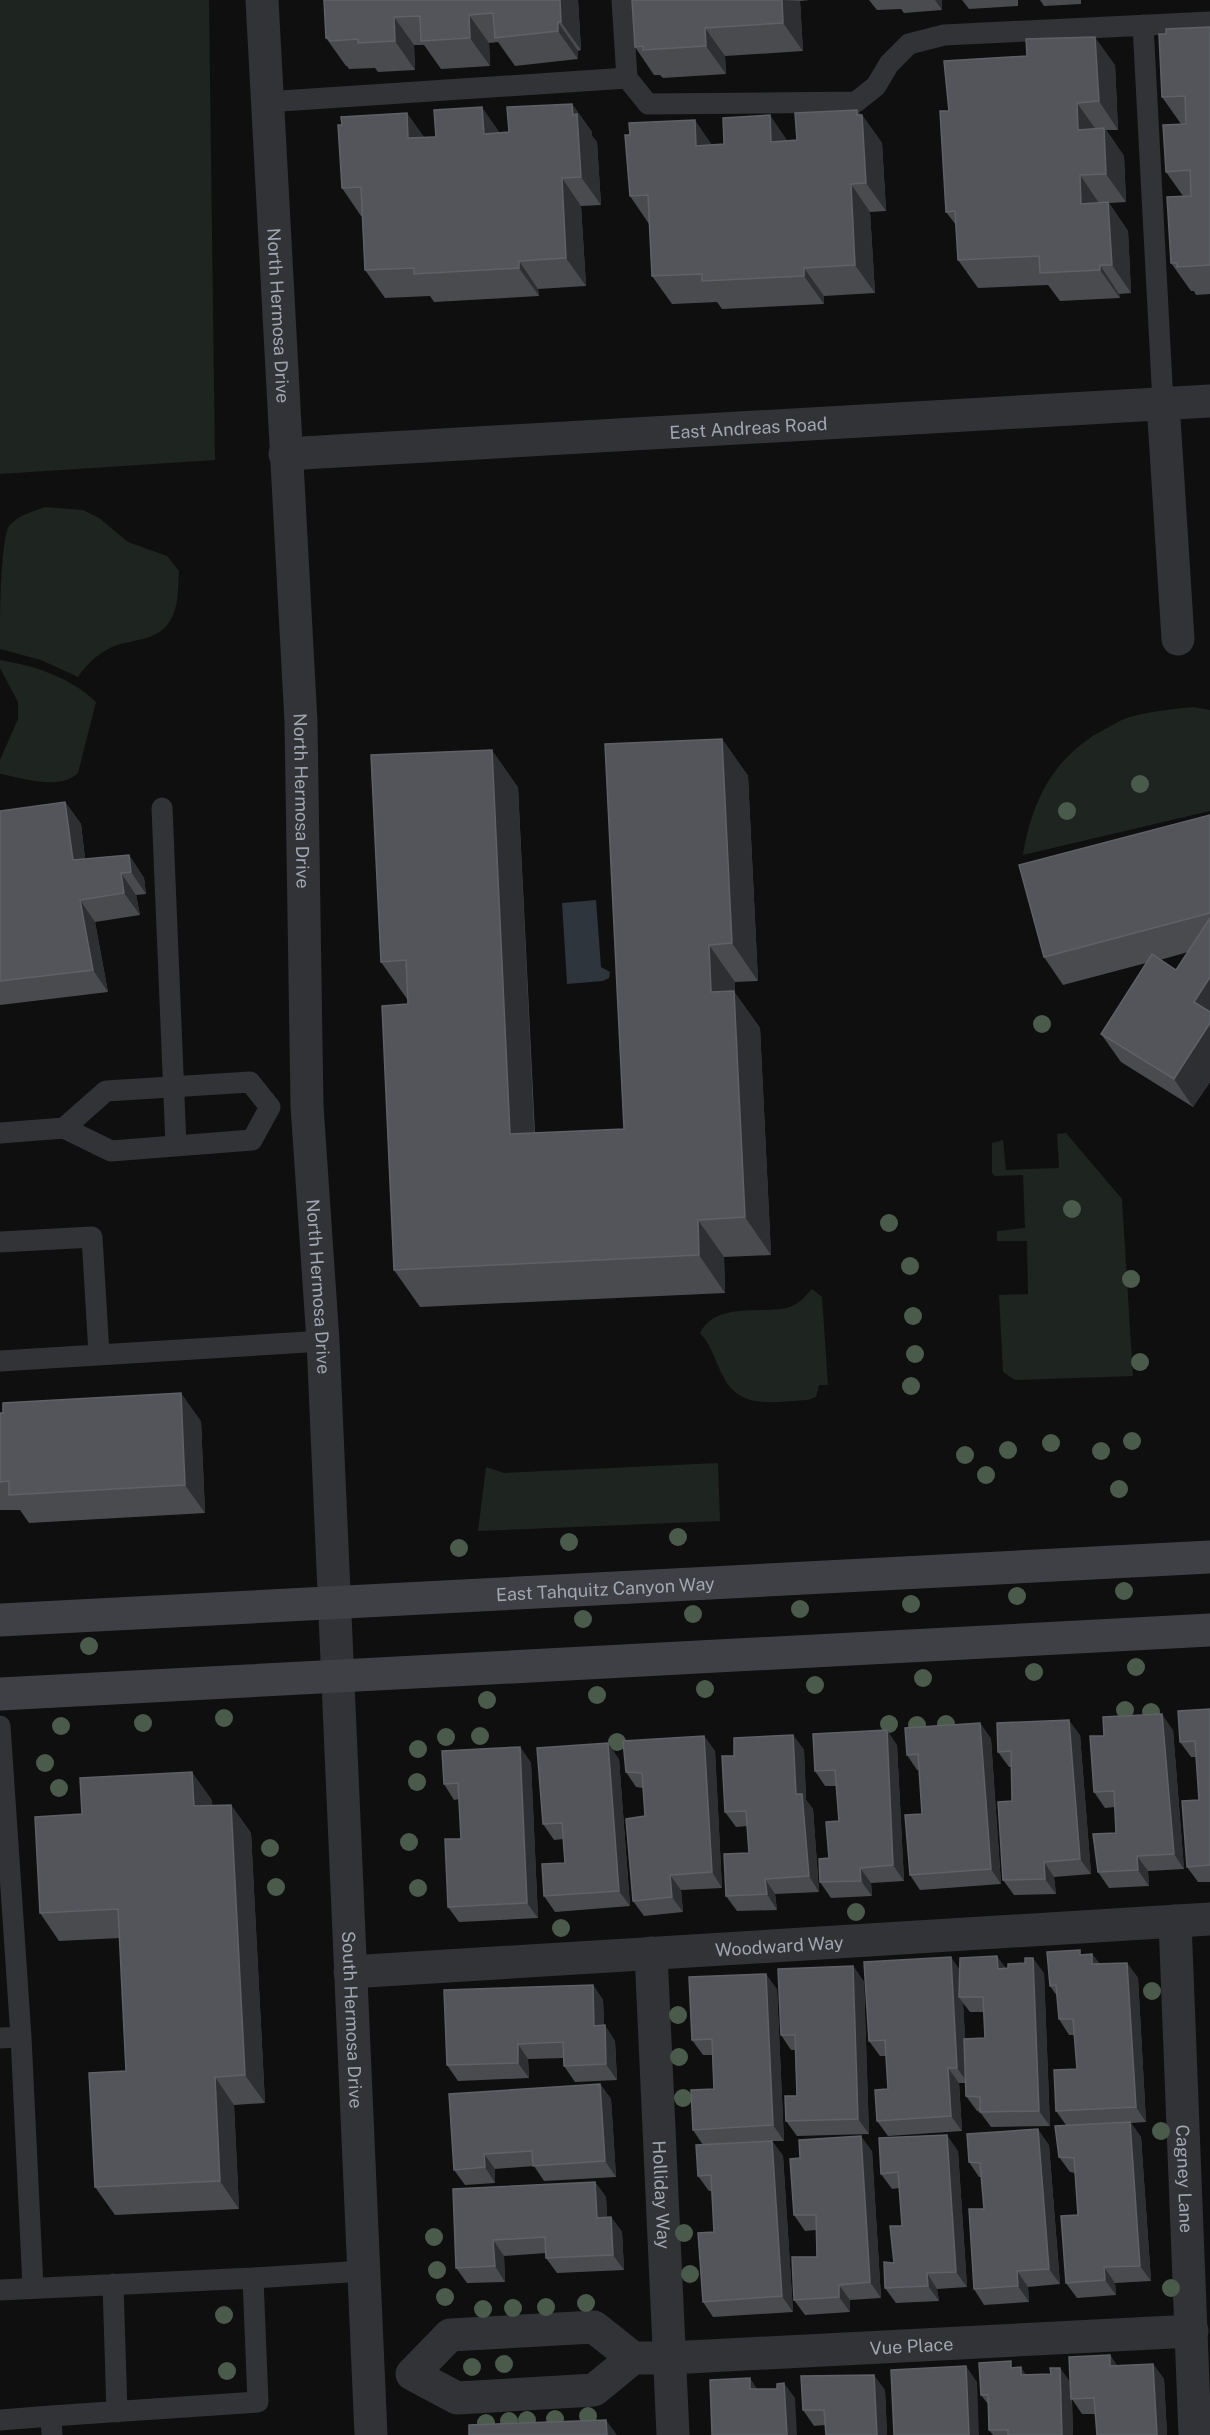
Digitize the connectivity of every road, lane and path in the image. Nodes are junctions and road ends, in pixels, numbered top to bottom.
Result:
1 (262, 0) edge
2 (622, 0) edge
3 (1210, 22) edge
4 (1143, 26) junction
5 (627, 78) junction
6 (266, 102) junction
7 (1210, 401) edge
8 (1163, 403) junction
9 (285, 454) junction
10 (1178, 639) dead end
11 (162, 808) dead end
12 (173, 1087) junction
13 (307, 1106) junction
14 (270, 1107) junction
15 (64, 1128) junction
16 (0, 1133) edge
17 (176, 1145) junction
18 (0, 1242) edge
19 (322, 1341) junction
20 (99, 1354) junction
21 (0, 1360) edge
22 (1210, 1557) edge
23 (333, 1604) junction
24 (0, 1620) edge
25 (1210, 1630) edge
26 (336, 1676) junction
27 (0, 1694) edge
28 (0, 1726) edge
29 (1210, 1919) edge
30 (1175, 1921) junction
31 (651, 1953) junction
32 (350, 1972) junction
33 (21, 2037) junction
34 (0, 2038) edge
35 (364, 2271) junction
36 (253, 2278) junction
37 (113, 2284) junction
38 (33, 2288) junction
39 (0, 2290) edge
40 (1192, 2331) junction
41 (633, 2358) junction
42 (669, 2358) junction
43 (412, 2374) junction
44 (368, 2378) junction
45 (117, 2412) junction
46 (0, 2420) edge
47 (51, 2426) edge
48 (371, 2435) edge
49 (674, 2435) edge
50 (1195, 2435) edge

1 - 6 street, North Hermosa Drive
2 - 5 lane
3 - 4 lane
4 - 5 lane
4 - 8 lane
5 - 6 lane
6 - 9 street, North Hermosa Drive
7 - 8 street, East Andreas Road
8 - 9 street, East Andreas Road
8 - 10 street
9 - 13 street, North Hermosa Drive
11 - 12 lane
12 - 14 lane
12 - 15 lane
12 - 17 lane
13 - 14 lane
13 - 19 street, North Hermosa Drive
14 - 17 lane
15 - 16 lane
15 - 17 lane
18 - 20 lane
19 - 20 lane
19 - 23 street, North Hermosa Drive
20 - 21 lane
22 - 23 main road, East Tahquitz Canyon Way
23 - 24 main road, East Tahquitz Canyon Way
23 - 26 street, South Hermosa Drive
25 - 26 main road
26 - 27 main road
26 - 32 street, South Hermosa Drive
28 - 33 lane
29 - 30 street, Woodward Way
30 - 31 street, Woodward Way
30 - 40 street, Cagney Lane
31 - 32 street, Woodward Way
31 - 42 street, Holliday Way
32 - 35 street, South Hermosa Drive
33 - 34 lane
33 - 38 lane
35 - 36 lane
35 - 44 street, South Hermosa Drive
36 - 37 lane
36 - 45 lane
37 - 38 lane
37 - 45 lane
38 - 39 lane
40 - 42 street, Vue Place
40 - 50 street, Cagney Lane
41 - 42 street, Vue Place
41 - 43 street
41 - 43 street
42 - 49 street, Holliday Way
43 - 44 street
44 - 48 street, South Hermosa Drive
45 - 47 lane
46 - 47 lane

